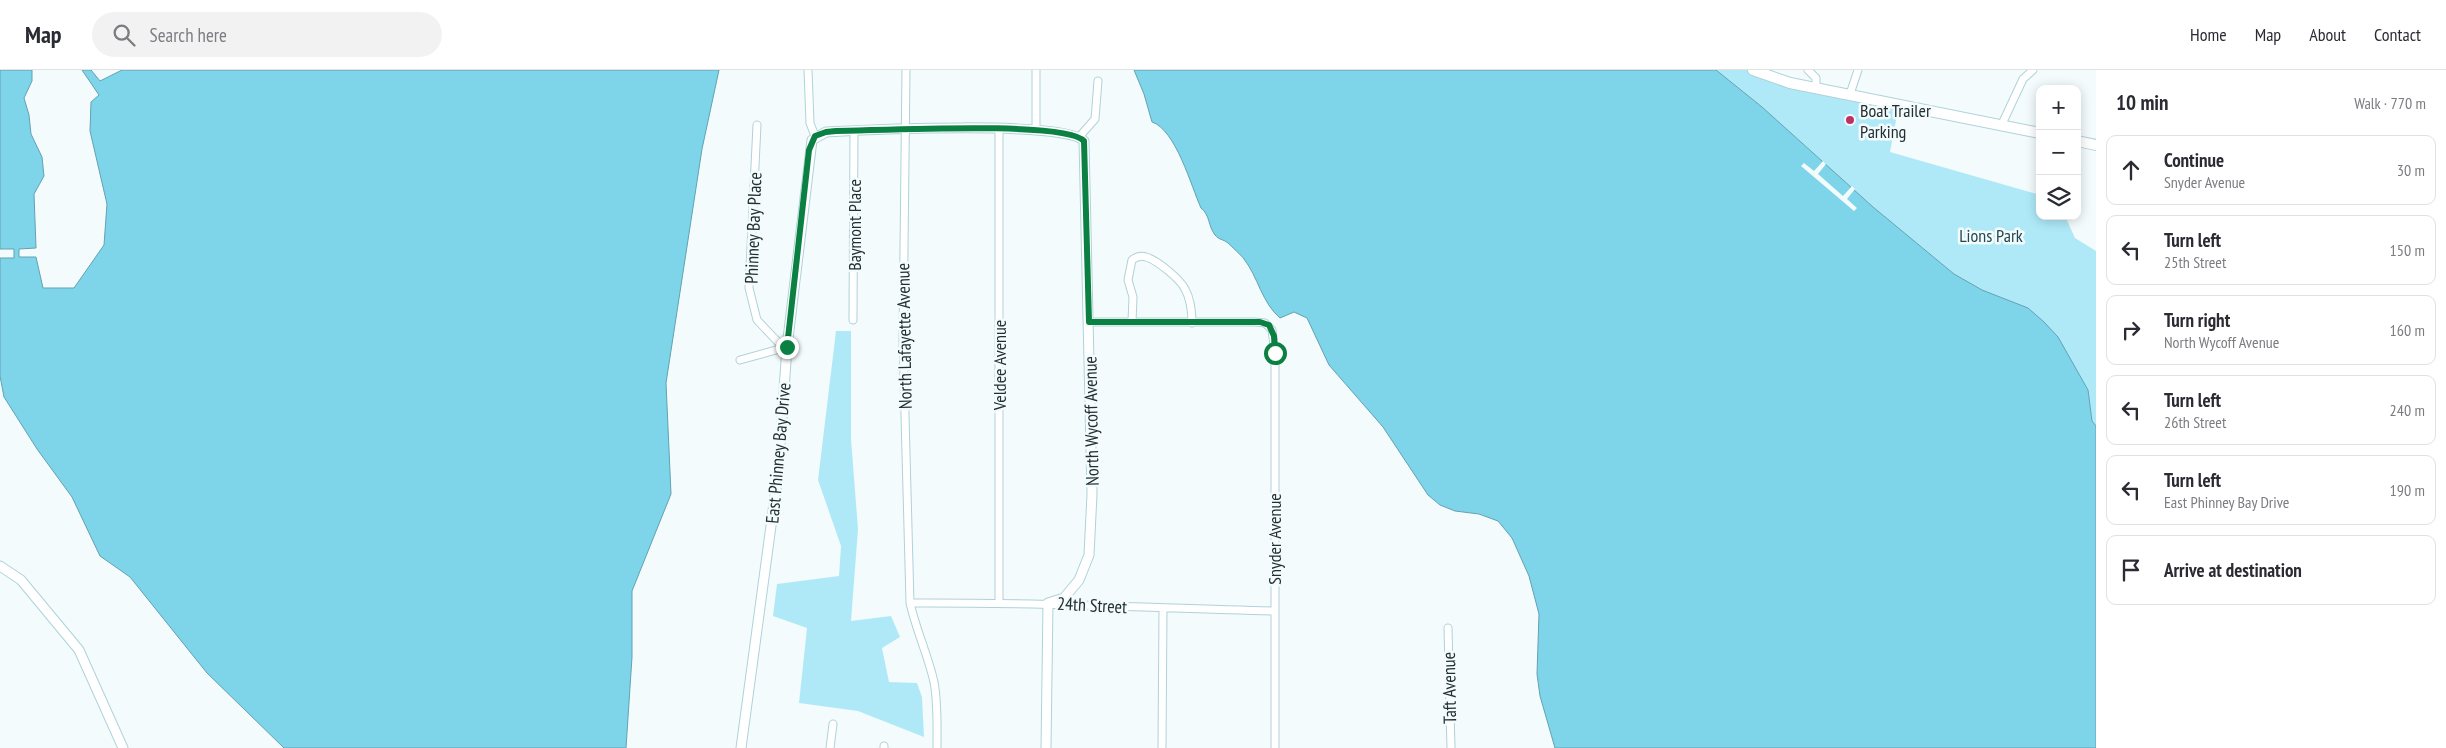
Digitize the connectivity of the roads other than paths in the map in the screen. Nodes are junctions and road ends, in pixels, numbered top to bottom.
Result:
1 (808, 70) edge
2 (906, 70) edge
3 (1036, 70) edge
4 (1753, 70) edge
5 (1808, 70) edge
6 (1858, 70) edge
7 (2033, 70) edge
8 (1098, 81) dead end
9 (1816, 88) junction
10 (1850, 94) junction
11 (2002, 124) junction
12 (757, 125) dead end
13 (999, 128) junction
14 (905, 130) junction
15 (1036, 130) junction
16 (854, 131) junction
17 (2036, 132) edge
18 (815, 136) junction
19 (1080, 136) junction
20 (2081, 142) edge
21 (2096, 145) edge
22 (853, 320) dead end
23 (1089, 322) junction
24 (1132, 322) junction
25 (1192, 323) junction
26 (787, 347) junction
27 (740, 360) dead end
28 (0, 566) edge
29 (999, 602) junction
30 (910, 603) junction
31 (1048, 603) junction
32 (1163, 608) junction
33 (1274, 610) junction
34 (1448, 628) dead end
35 (832, 724) dead end
36 (123, 748) edge
37 (741, 748) edge
38 (830, 748) edge
39 (937, 748) edge
40 (1046, 748) edge
41 (1162, 748) edge
42 (1275, 748) edge
43 (1451, 748) edge

1 - 18 street, East Phinney Bay Drive
2 - 14 street, North Lafayette Avenue
3 - 15 street
4 - 9 main road
5 - 9 street
6 - 10 street
7 - 11 street
8 - 19 street
9 - 10 main road
10 - 11 main road
11 - 17 main road
12 - 26 street, Phinney Bay Place
13 - 14 street
13 - 15 street
13 - 29 street, Veldee Avenue
14 - 16 street
14 - 30 street, North Lafayette Avenue
15 - 19 street
16 - 18 street
16 - 22 street, Baymont Place
18 - 26 street, East Phinney Bay Drive
19 - 23 street, North Wycoff Avenue
20 - 21 main road
23 - 24 street
23 - 31 street, North Wycoff Avenue
24 - 25 street
24 - 25 street
25 - 33 street, Snyder Avenue
26 - 27 street
26 - 37 street, East Phinney Bay Drive
28 - 36 street
29 - 30 street, 24th Street
29 - 31 street, 24th Street
30 - 39 street, North Lafayette Avenue
31 - 32 street, 24th Street
31 - 40 street
32 - 33 street, 24th Street
32 - 41 street
33 - 42 street, Snyder Avenue
34 - 43 street, Taft Avenue
35 - 38 street

